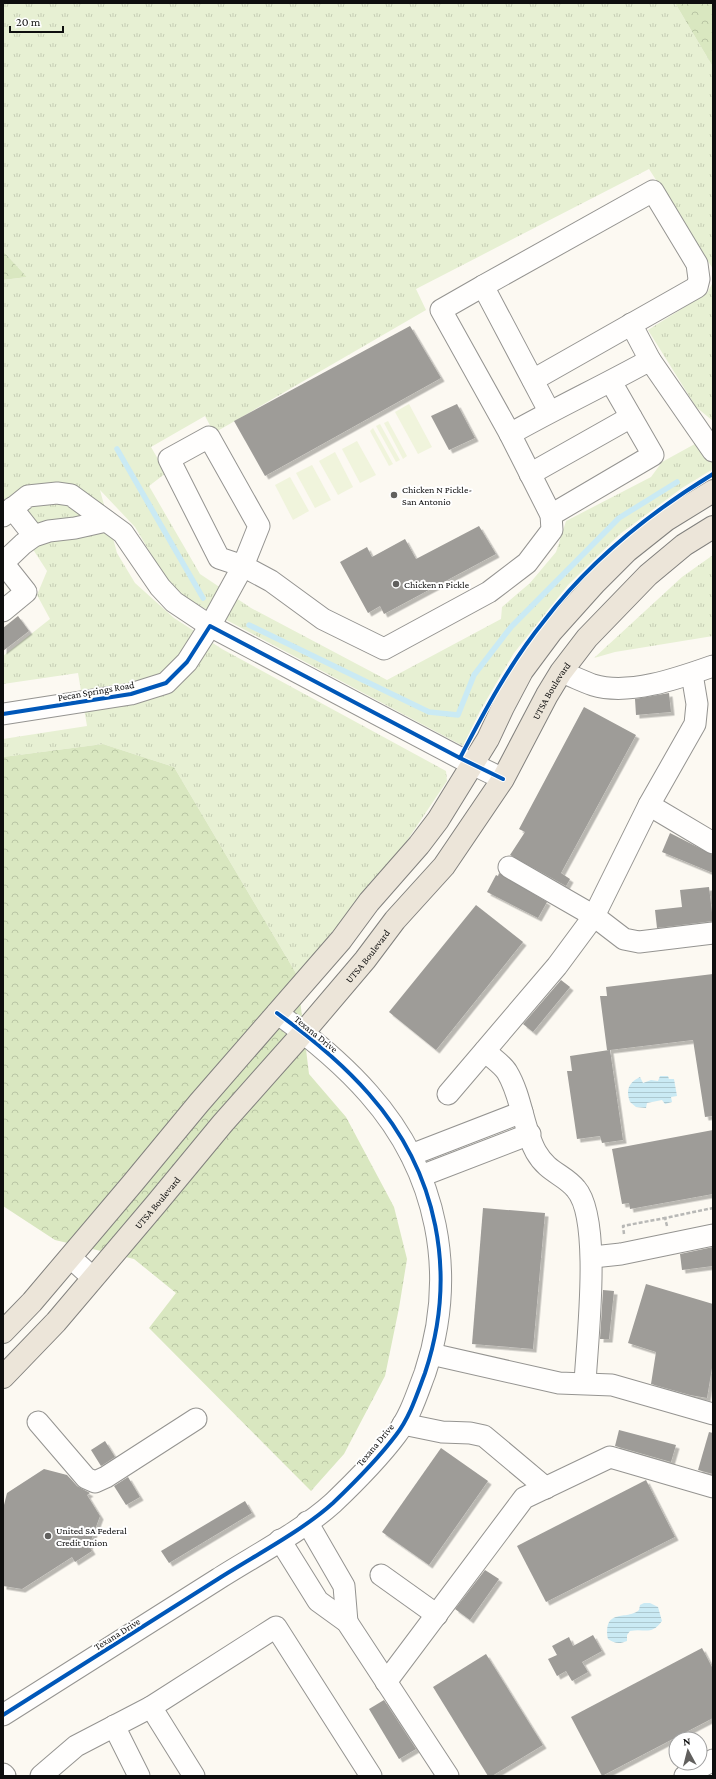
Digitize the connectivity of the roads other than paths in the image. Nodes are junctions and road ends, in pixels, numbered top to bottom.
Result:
1 (484, 286) junction
2 (631, 324) junction
3 (650, 360) junction
4 (533, 380) junction
5 (610, 382) junction
6 (550, 412) junction
7 (631, 417) junction
8 (510, 434) junction
9 (713, 451) edge
10 (530, 474) junction
11 (713, 491) edge
12 (8, 512) edge
13 (551, 515) junction
14 (106, 521) junction
15 (713, 527) edge
16 (34, 536) junction
17 (3, 563) edge
18 (243, 566) junction
19 (3, 611) edge
20 (210, 626) junction
21 (713, 666) edge
22 (561, 672) junction
23 (692, 674) junction
24 (3, 714) edge
25 (473, 764) junction
26 (503, 779) junction
27 (650, 805) junction
28 (713, 843) edge
29 (509, 867) dead end
30 (594, 916) junction
31 (713, 933) edge
32 (277, 1013) junction
33 (303, 1033) junction
34 (485, 1051) junction
35 (448, 1094) dead end
36 (522, 1112) junction
37 (530, 1134) junction
38 (411, 1155) junction
39 (420, 1176) junction
40 (713, 1236) edge
41 (70, 1257) junction
42 (592, 1257) junction
43 (93, 1278) junction
44 (3, 1332) edge
45 (431, 1354) junction
46 (3, 1377) edge
47 (585, 1383) junction
48 (713, 1414) edge
49 (196, 1419) dead end
50 (38, 1422) dead end
51 (403, 1424) junction
52 (713, 1487) edge
53 (546, 1488) junction
54 (307, 1522) junction
55 (280, 1540) junction
56 (381, 1575) dead end
57 (437, 1615) junction
58 (347, 1622) junction
59 (386, 1682) junction
60 (151, 1707) junction
61 (3, 1715) edge
62 (114, 1726) junction
63 (713, 1760) edge
64 (41, 1776) edge
65 (139, 1776) edge
66 (194, 1776) edge
67 (371, 1776) edge
68 (448, 1776) edge
69 (685, 1776) edge

1 - 2 street
1 - 4 street
1 - 8 street
2 - 3 street
2 - 4 street
3 - 5 street
3 - 9 street
4 - 6 street
5 - 6 street
5 - 7 street
6 - 8 street
7 - 10 street
7 - 13 street
8 - 10 street
10 - 13 street
11 - 25 main road
12 - 14 street
12 - 16 street
13 - 18 street
14 - 16 street
14 - 20 street
15 - 22 main road, UTSA Boulevard
16 - 17 street
17 - 19 street
18 - 18 street, Pecan Springs Road
18 - 20 street, Pecan Springs Road
20 - 24 street, Pecan Springs Road
20 - 25 street
21 - 23 street
22 - 23 street
22 - 26 main road, UTSA Boulevard
23 - 27 street
25 - 26 street
25 - 32 main road
26 - 33 main road, UTSA Boulevard
27 - 28 street
27 - 30 street
29 - 30 street
30 - 31 street
30 - 34 street
32 - 33 street, Texana Drive
32 - 41 main road
33 - 38 street, Texana Drive
33 - 43 main road, UTSA Boulevard
34 - 35 street
34 - 36 street
36 - 37 street
36 - 38 street
37 - 39 street
37 - 42 street
38 - 39 street, Texana Drive
39 - 45 street, Texana Drive
40 - 42 street
41 - 43 street
41 - 44 main road
42 - 47 street
43 - 46 main road, UTSA Boulevard
45 - 47 street
45 - 51 street, Texana Drive
47 - 48 street
49 - 50 street
51 - 53 street
51 - 54 street, Texana Drive
52 - 53 street
53 - 57 street
54 - 55 street, Texana Drive
54 - 58 street
55 - 58 street
55 - 61 street, Texana Drive
56 - 57 street
57 - 59 street
58 - 59 street
59 - 68 street
60 - 62 street
60 - 66 street
60 - 67 street
62 - 64 street
62 - 65 street
63 - 69 street

